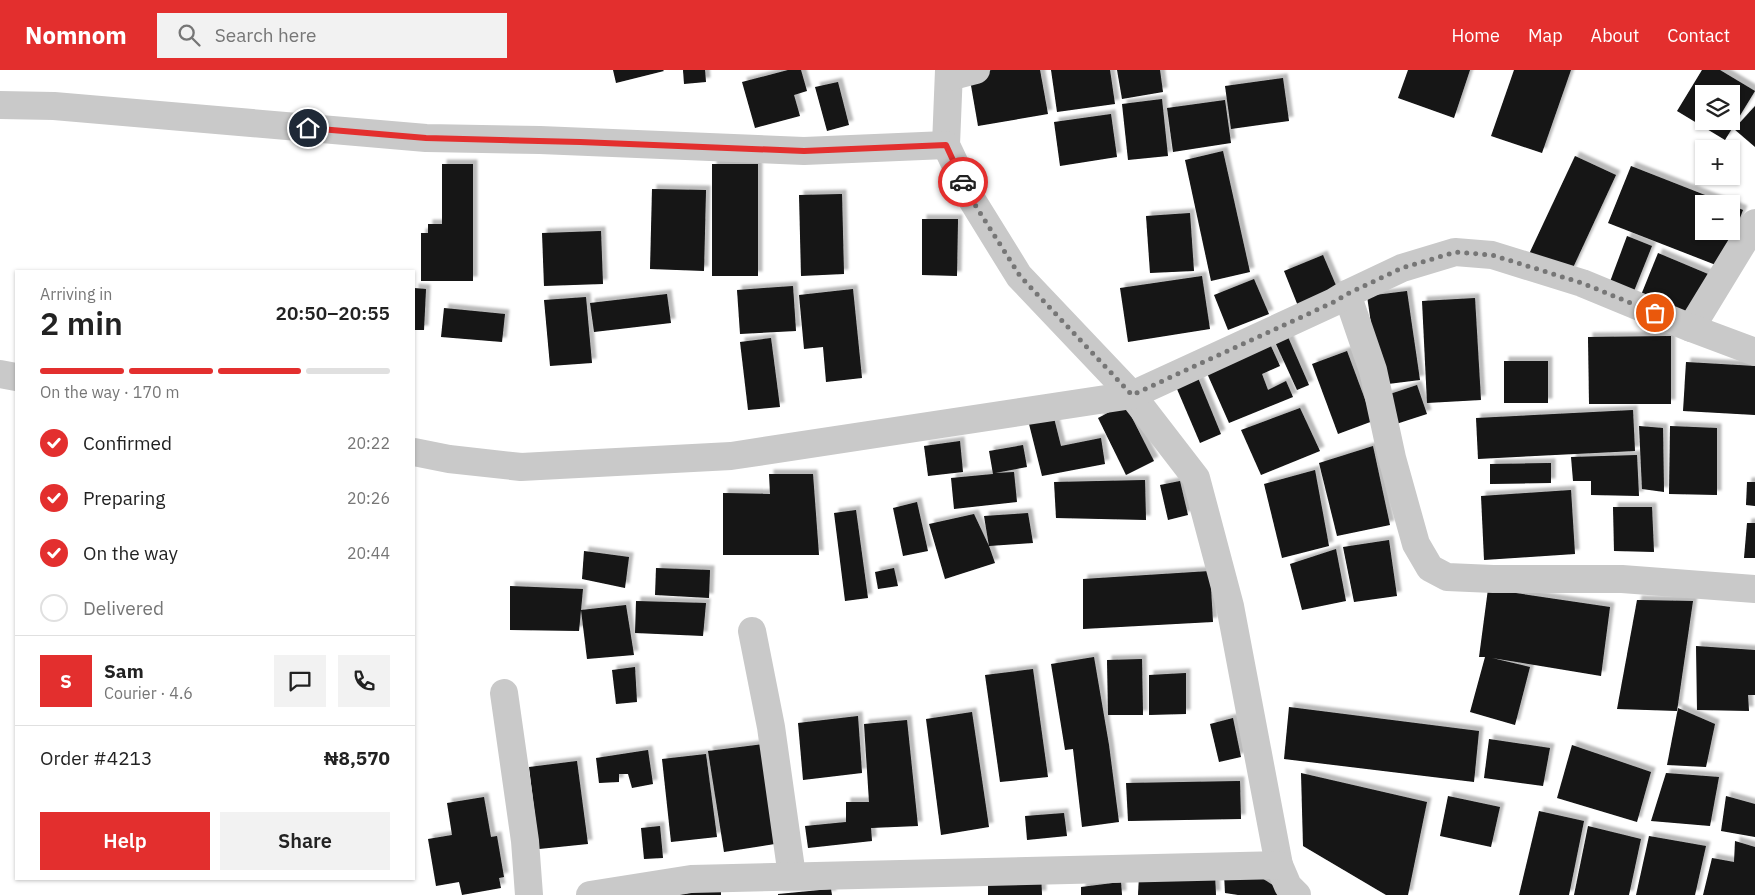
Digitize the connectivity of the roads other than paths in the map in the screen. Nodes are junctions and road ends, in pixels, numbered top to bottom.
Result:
1 (976, 70) edge
2 (949, 74) edge
3 (0, 105) edge
4 (946, 145) junction
5 (1755, 223) edge
6 (1347, 294) junction
7 (1691, 328) junction
8 (1755, 352) edge
9 (0, 374) edge
10 (15, 377) edge
11 (1132, 395) junction
12 (415, 452) edge
13 (1755, 589) edge
14 (752, 631) dead end
15 (504, 692) dead end
16 (792, 876) junction
17 (966, 884) edge
18 (1288, 885) edge
19 (529, 895) edge
20 (590, 895) edge

1 - 2 street
2 - 4 street
3 - 4 street
4 - 11 street
5 - 7 street
6 - 7 street
6 - 11 street
6 - 13 street
7 - 8 street
9 - 10 street
11 - 12 street
11 - 18 street
14 - 16 street
15 - 19 street
16 - 17 street
16 - 20 street
17 - 18 street

